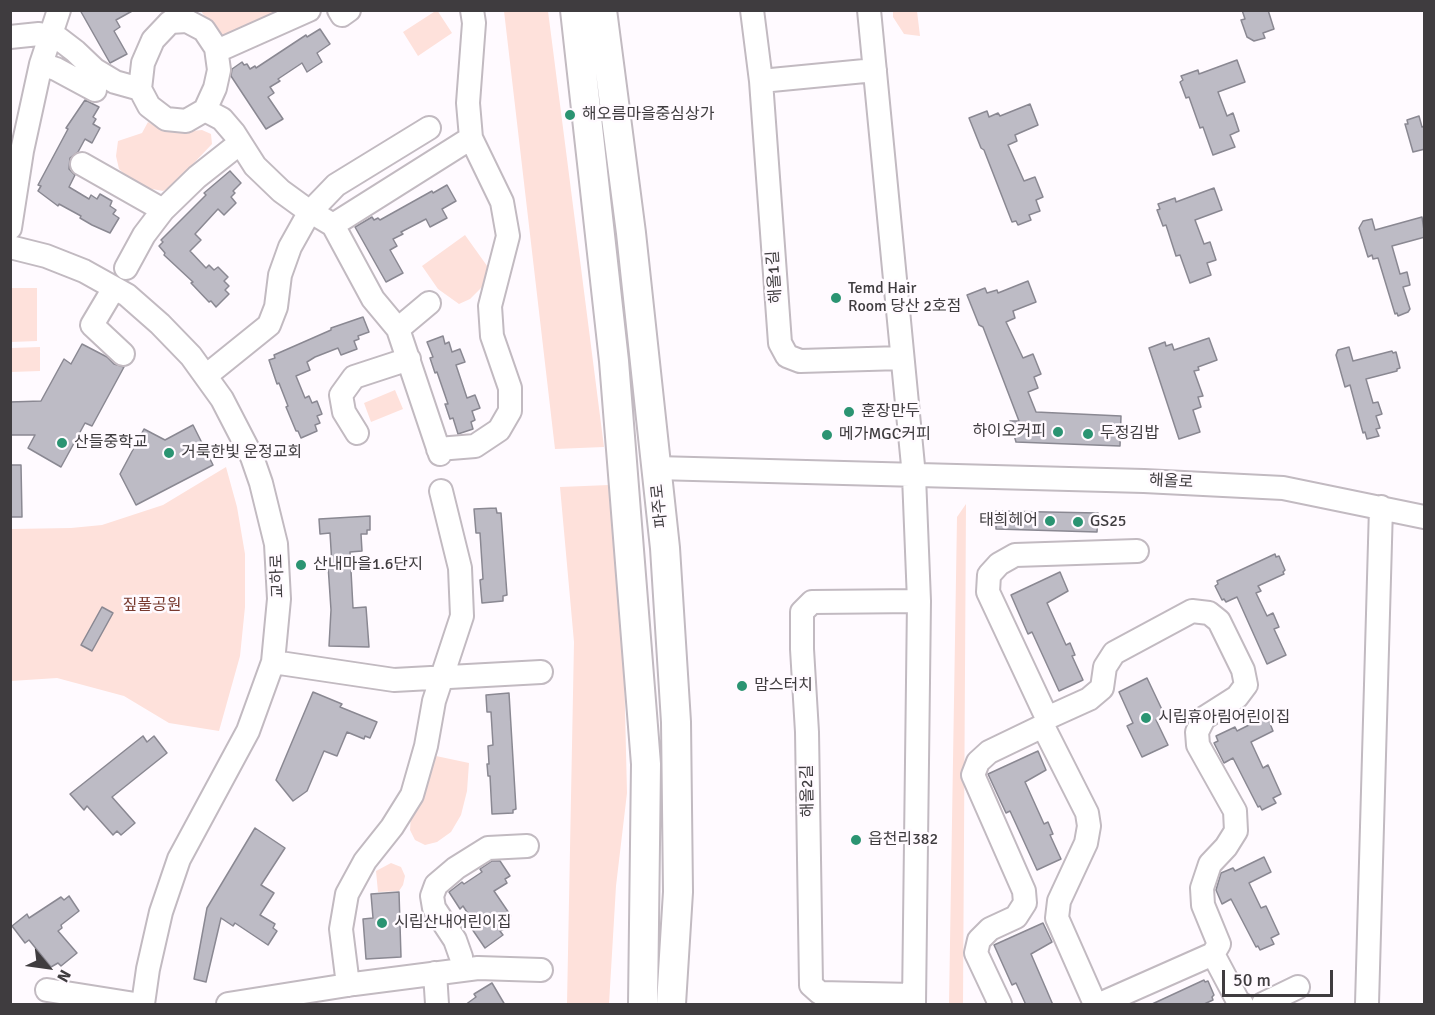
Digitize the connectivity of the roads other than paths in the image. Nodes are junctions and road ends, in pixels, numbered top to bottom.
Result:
1 (59, 10) edge
2 (309, 10) edge
3 (339, 10) edge
4 (349, 10) edge
5 (472, 10) edge
6 (575, 10) edge
7 (602, 10) edge
8 (752, 10) edge
9 (869, 10) edge
10 (50, 36) junction
11 (10, 37) edge
12 (217, 51) junction
13 (40, 64) junction
14 (875, 70) junction
15 (761, 81) junction
16 (140, 89) junction
17 (94, 90) dead end
18 (205, 110) junction
19 (429, 128) dead end
20 (471, 138) junction
21 (240, 142) junction
22 (82, 164) dead end
23 (164, 210) junction
24 (310, 212) junction
25 (333, 225) junction
26 (10, 228) edge
27 (10, 247) edge
28 (126, 268) dead end
29 (114, 288) junction
30 (429, 303) dead end
31 (398, 329) junction
32 (123, 354) dead end
33 (902, 358) junction
34 (409, 360) junction
35 (207, 375) junction
36 (357, 433) dead end
37 (656, 468) junction
38 (914, 476) junction
39 (441, 491) dead end
40 (1381, 507) junction
41 (1425, 517) edge
42 (1137, 551) dead end
43 (919, 601) junction
44 (273, 662) junction
45 (541, 672) dead end
46 (443, 677) junction
47 (1045, 722) junction
48 (645, 832) junction
49 (526, 846) dead end
50 (1025, 903) junction
51 (1058, 910) junction
52 (1213, 954) junction
53 (461, 957) dead end
54 (541, 970) dead end
55 (435, 973) junction
56 (348, 985) junction
57 (1298, 987) dead end
58 (47, 990) dead end
59 (914, 1000) edge
60 (1127, 1000) edge
61 (135, 1005) edge
62 (143, 1005) edge
63 (228, 1005) edge
64 (437, 1005) edge
65 (624, 1005) edge
66 (643, 1005) edge
67 (672, 1005) edge
68 (1000, 1005) edge
69 (1095, 1005) edge
70 (1100, 1005) edge
71 (1242, 1005) edge
72 (1263, 1005) edge
73 (1367, 1005) edge

1 - 10 street
2 - 12 street
3 - 4 street
5 - 20 street
6 - 48 main road, 파주로
7 - 37 main road, 파주로
8 - 15 street, 해올1길
9 - 14 street
10 - 11 street
10 - 13 street
10 - 16 street
12 - 16 street
12 - 18 street
13 - 17 street
13 - 26 street
14 - 15 street
14 - 33 street
15 - 33 street, 해올1길
16 - 18 street
18 - 21 street
19 - 24 street
20 - 25 street
20 - 34 street
21 - 23 street
21 - 24 street
22 - 23 street
23 - 28 street
24 - 25 street
24 - 35 street
25 - 31 street
27 - 29 street, 교하로
29 - 32 street
29 - 35 street, 교하로
30 - 31 street
31 - 34 street
33 - 38 street
34 - 36 street
35 - 44 street, 교하로
37 - 38 street, 해올로
37 - 67 main road, 파주로
38 - 40 street, 해올로
38 - 43 street, 해올2길
39 - 46 street
40 - 41 street, 해올로
40 - 73 street
42 - 47 street
43 - 59 street, 해올2길
43 - 59 street, 해올2길
44 - 46 street
44 - 62 street, 교하로
45 - 46 street
46 - 56 street
47 - 50 street
47 - 51 street
47 - 52 street
48 - 65 main road
48 - 66 main road, 파주로
49 - 53 street
50 - 51 street
50 - 68 street
51 - 69 street
52 - 60 street
52 - 71 street
54 - 55 street
55 - 56 street
55 - 64 street
56 - 63 street
57 - 72 street
58 - 61 street
60 - 70 street

